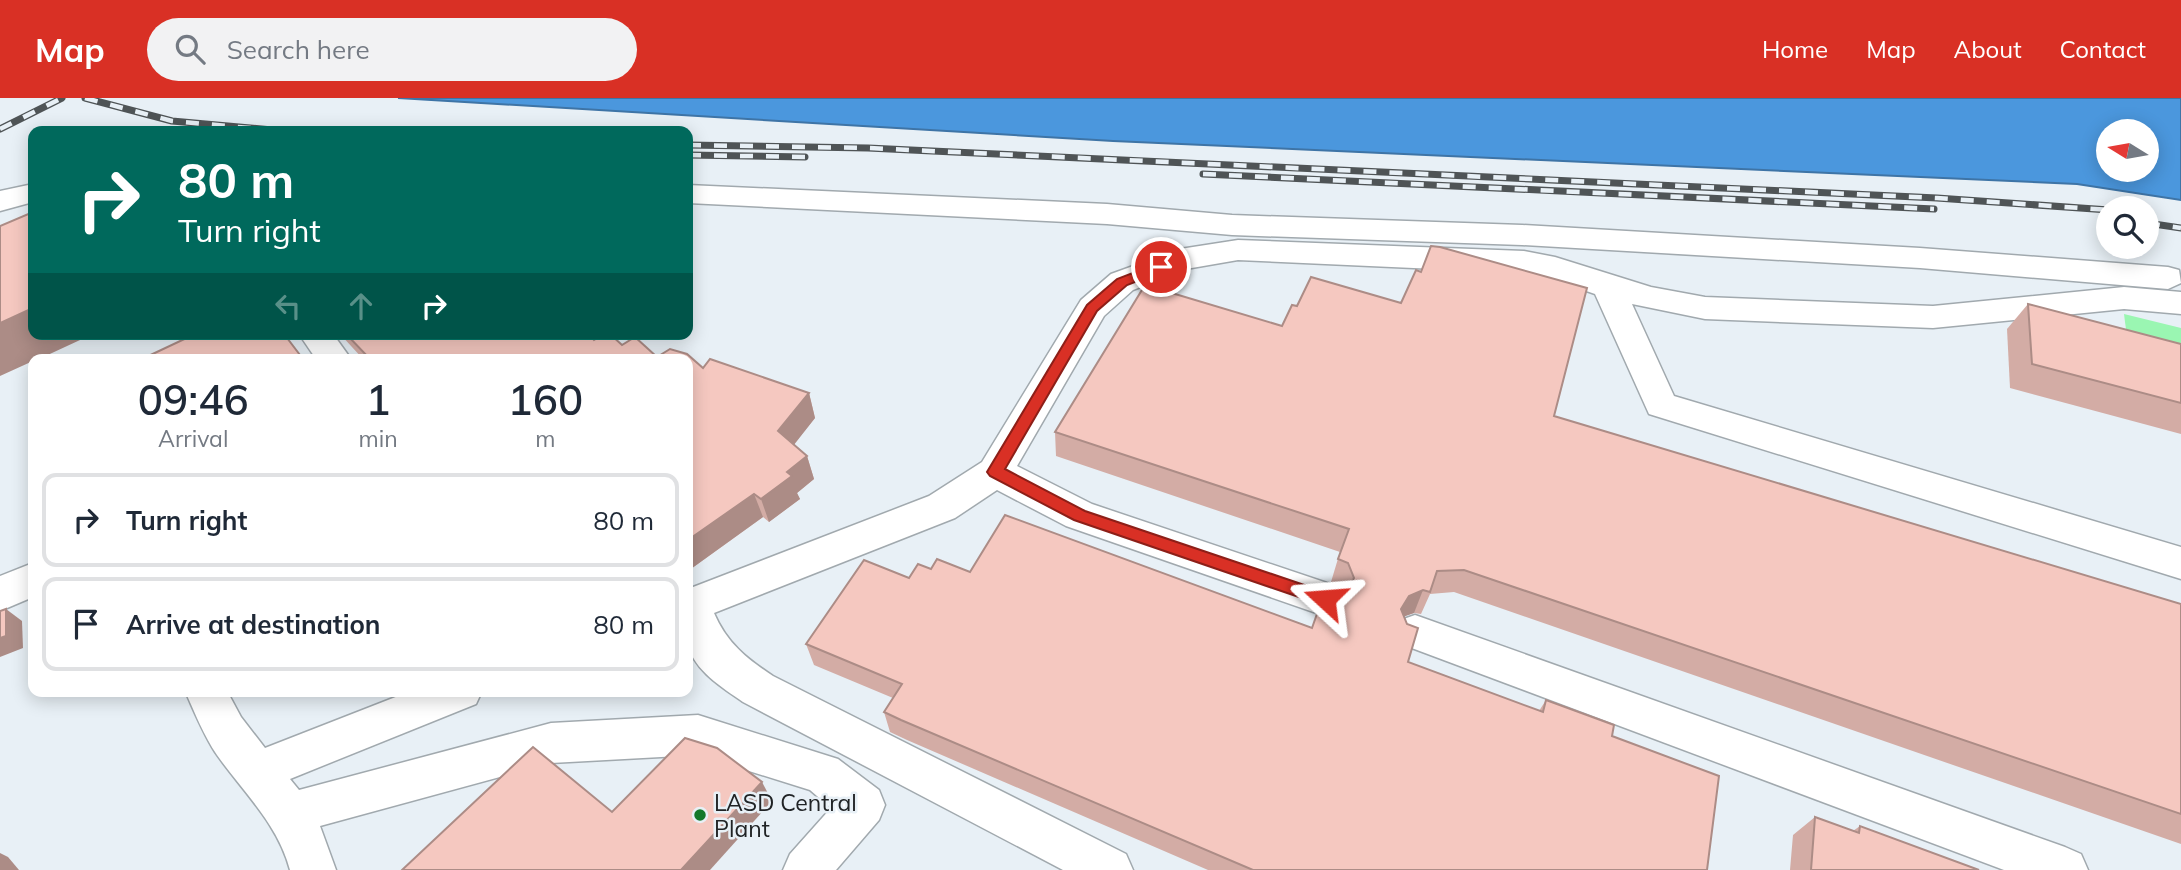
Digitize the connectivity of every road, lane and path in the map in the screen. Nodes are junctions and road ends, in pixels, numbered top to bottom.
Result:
1 (28, 194) edge
2 (693, 194) edge
3 (0, 201) edge
4 (2181, 279) edge
5 (1608, 287) junction
6 (2181, 303) edge
7 (320, 340) edge
8 (330, 354) edge
9 (995, 472) junction
10 (2181, 563) edge
11 (28, 581) edge
12 (0, 594) edge
13 (1325, 599) edge
14 (693, 603) edge
15 (693, 614) edge
16 (1415, 632) edge
17 (210, 697) edge
18 (442, 697) edge
19 (247, 758) junction
20 (291, 813) junction
21 (313, 870) edge
22 (806, 870) edge
23 (1110, 870) edge
24 (2065, 870) edge

1 - 3 street
2 - 4 street
5 - 6 street
5 - 9 street
5 - 10 street
7 - 8 street
9 - 13 street
9 - 14 street
11 - 12 street
15 - 23 street
16 - 24 street
17 - 19 street
18 - 19 street
19 - 20 street
20 - 21 street
20 - 22 street

